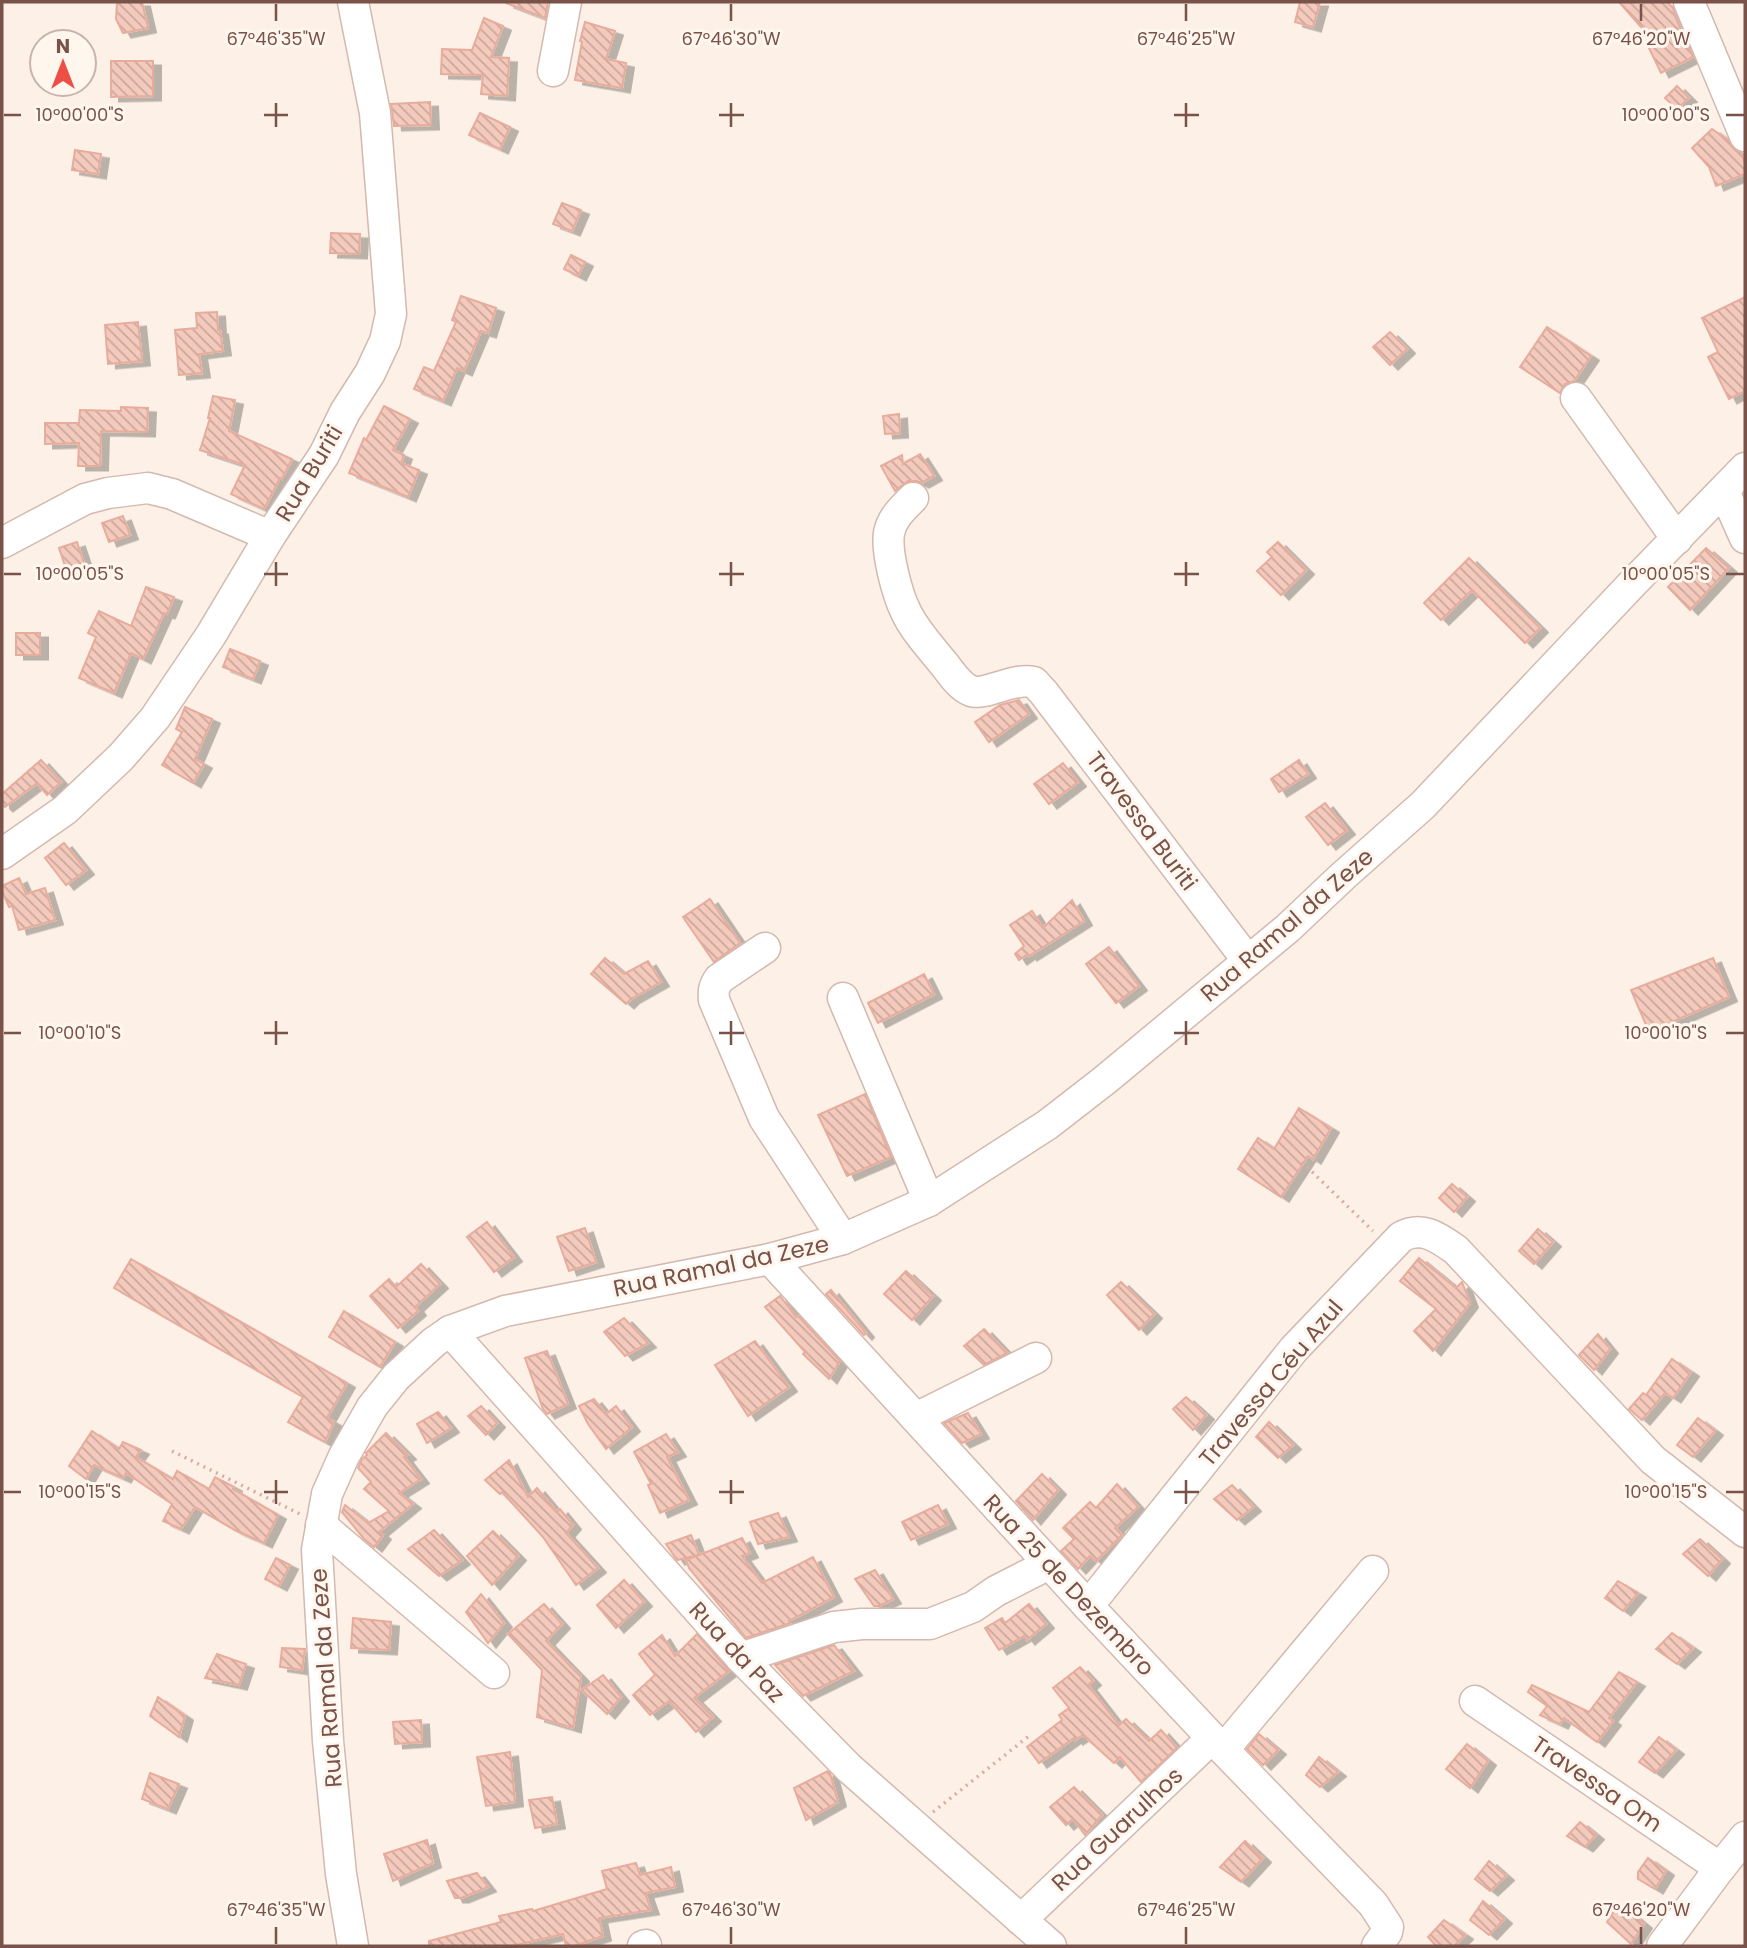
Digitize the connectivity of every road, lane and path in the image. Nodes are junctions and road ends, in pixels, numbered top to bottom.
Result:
1 (353, 2) edge
2 (566, 2) edge
3 (1689, 2) edge
4 (553, 71) dead end
5 (1745, 136) edge
6 (1576, 398) dead end
7 (1745, 468) edge
8 (1724, 491) junction
9 (913, 498) dead end
10 (270, 536) junction
11 (1676, 538) junction
12 (1745, 538) edge
13 (2, 543) edge
14 (2, 854) edge
15 (765, 948) dead end
16 (1248, 961) junction
17 (843, 998) dead end
18 (1302, 1162) dead end
19 (929, 1201) junction
20 (843, 1239) junction
21 (1401, 1240) junction
22 (770, 1259) junction
23 (450, 1331) junction
24 (1036, 1358) dead end
25 (916, 1418) junction
26 (172, 1451) dead end
27 (321, 1525) junction
28 (1745, 1532) edge
29 (1049, 1564) junction
30 (1373, 1571) dead end
31 (1088, 1606) junction
32 (741, 1658) junction
33 (494, 1673) dead end
34 (1475, 1701) dead end
35 (1029, 1736) dead end
36 (1218, 1744) junction
37 (914, 1826) junction
38 (1745, 1837) edge
39 (1720, 1868) junction
40 (1032, 1936) edge
41 (352, 1946) edge
42 (1377, 1946) edge
43 (1662, 1946) edge

1 - 10 street, Rua Buriti
2 - 4 street
3 - 5 street
6 - 11 street
7 - 8 street, Rua Ramal da Zeze
8 - 11 street, Rua Ramal da Zeze
8 - 12 street
9 - 16 street, Travessa Buriti
10 - 13 street
10 - 14 street, Rua Buriti
11 - 16 street, Rua Ramal da Zeze
15 - 20 street
16 - 19 street, Rua Ramal da Zeze
17 - 19 street
18 - 21 path
19 - 20 street, Rua Ramal da Zeze
20 - 22 street, Rua Ramal da Zeze
21 - 28 street
21 - 31 street, Travessa Céu Azul
22 - 23 street, Rua Ramal da Zeze
22 - 25 street, Rua 25 de Dezembro
23 - 27 street, Rua Ramal da Zeze
23 - 32 street, Rua da Paz
24 - 25 street
25 - 29 street, Rua 25 de Dezembro
26 - 27 path
27 - 33 street
27 - 41 street, Rua Ramal da Zeze
29 - 31 street, Rua 25 de Dezembro
29 - 32 street
30 - 36 street, Rua Guarulhos
31 - 36 street, Rua 25 de Dezembro
32 - 37 street, Rua da Paz
34 - 39 street, Travessa Om
35 - 37 path
36 - 40 street, Rua Guarulhos
36 - 42 street, Rua 25 de Dezembro
37 - 40 street, Rua da Paz
38 - 39 street
39 - 43 street

